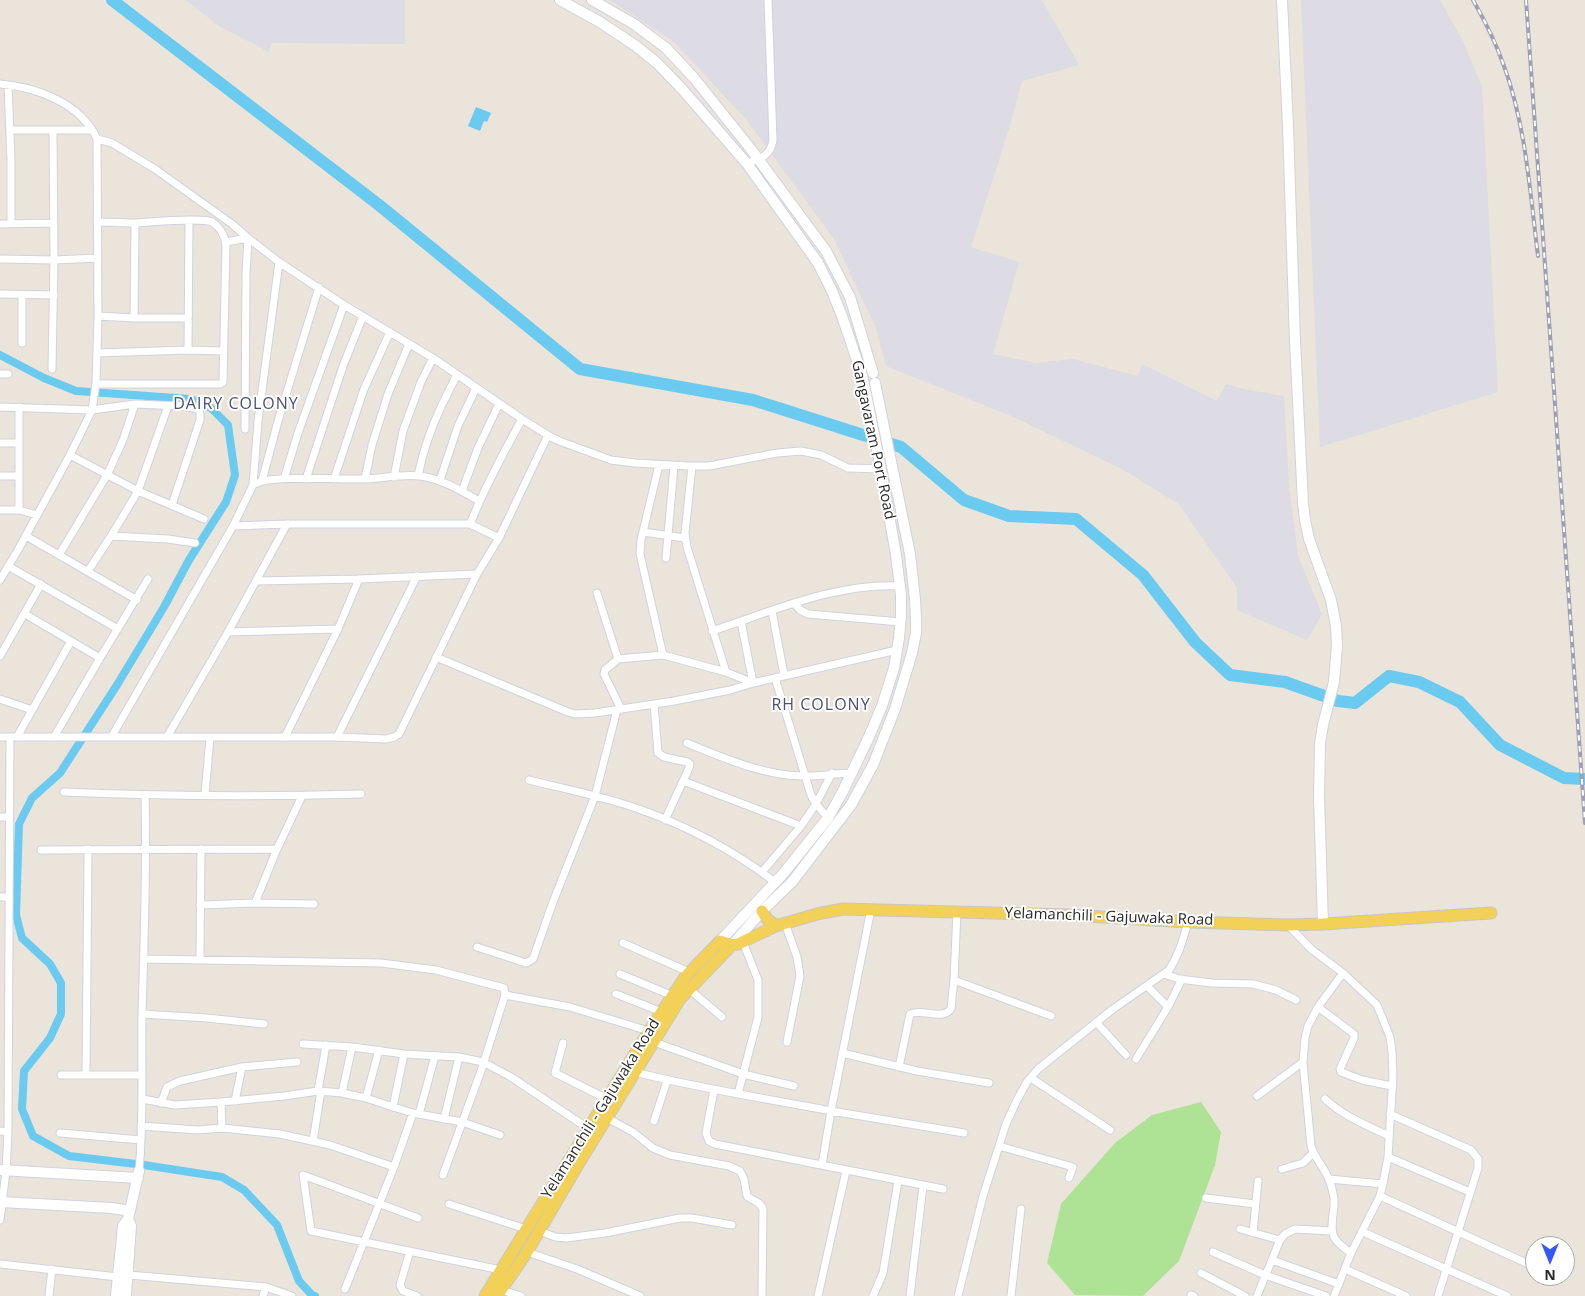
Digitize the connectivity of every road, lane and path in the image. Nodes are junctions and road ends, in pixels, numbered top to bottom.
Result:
1 (560, 0) edge
2 (592, 0) edge
3 (768, 0) edge
4 (1282, 0) edge
5 (4, 85) edge
6 (10, 130) junction
7 (53, 130) junction
8 (92, 130) junction
9 (97, 139) junction
10 (758, 160) junction
11 (747, 163) junction
12 (189, 220) junction
13 (98, 222) junction
14 (53, 223) junction
15 (135, 223) junction
16 (0, 224) edge
17 (10, 224) junction
18 (248, 238) junction
19 (226, 242) junction
20 (98, 258) junction
21 (0, 259) edge
22 (54, 260) junction
23 (279, 262) junction
24 (319, 287) junction
25 (0, 294) edge
26 (22, 295) junction
27 (54, 295) junction
28 (344, 305) junction
29 (98, 316) junction
30 (363, 316) junction
31 (134, 318) junction
32 (188, 318) junction
33 (390, 332) junction
34 (22, 343) dead end
35 (410, 344) junction
36 (188, 350) junction
37 (224, 351) junction
38 (97, 353) junction
39 (433, 358) junction
40 (52, 369) dead end
41 (457, 375) junction
42 (96, 384) junction
43 (476, 388) junction
44 (135, 404) junction
45 (499, 404) junction
46 (168, 406) junction
47 (0, 407) edge
48 (19, 407) junction
49 (92, 410) junction
50 (522, 419) junction
51 (245, 429) dead end
52 (550, 436) junction
53 (0, 443) edge
54 (19, 443) junction
55 (70, 454) junction
56 (659, 465) junction
57 (674, 466) junction
58 (692, 466) junction
59 (880, 467) junction
60 (107, 475) junction
61 (0, 476) edge
62 (19, 476) junction
63 (418, 476) junction
64 (394, 477) junction
65 (306, 478) junction
66 (284, 479) junction
67 (334, 479) junction
68 (365, 479) junction
69 (440, 480) junction
70 (262, 481) junction
71 (253, 485) junction
72 (138, 491) junction
73 (462, 491) junction
74 (479, 501) junction
75 (172, 505) junction
76 (0, 510) edge
77 (19, 510) junction
78 (37, 515) junction
79 (204, 519) dead end
80 (286, 524) junction
81 (470, 524) junction
82 (233, 526) junction
83 (643, 532) junction
84 (26, 536) junction
85 (111, 536) junction
86 (668, 536) junction
87 (499, 538) junction
88 (685, 538) junction
89 (195, 543) dead end
90 (59, 555) junction
91 (666, 558) dead end
92 (8, 566) junction
93 (88, 571) junction
94 (476, 574) junction
95 (418, 576) junction
96 (148, 579) dead end
97 (359, 579) junction
98 (0, 580) edge
99 (256, 581) junction
100 (42, 584) junction
101 (895, 586) junction
102 (597, 593) dead end
103 (137, 600) junction
104 (794, 603) junction
105 (772, 611) junction
106 (25, 614) junction
107 (741, 621) junction
108 (896, 622) junction
109 (118, 629) junction
110 (338, 629) junction
111 (712, 631) junction
112 (228, 632) junction
113 (71, 641) junction
114 (897, 650) junction
115 (663, 655) junction
116 (0, 656) edge
117 (436, 657) junction
118 (100, 658) junction
119 (618, 660) junction
120 (726, 672) junction
121 (784, 675) junction
122 (775, 678) junction
123 (753, 683) junction
124 (0, 699) edge
125 (654, 704) junction
126 (619, 709) junction
127 (32, 710) junction
128 (112, 736) junction
129 (0, 737) edge
130 (14, 737) junction
131 (54, 737) junction
132 (167, 737) junction
133 (210, 737) junction
134 (285, 737) junction
135 (337, 737) junction
136 (868, 739) junction
137 (687, 743) dead end
138 (882, 744) junction
139 (832, 773) junction
140 (852, 773) junction
141 (804, 776) junction
142 (529, 780) dead end
143 (683, 782) junction
144 (64, 792) dead end
145 (362, 794) dead end
146 (146, 795) junction
147 (205, 795) junction
148 (302, 796) junction
149 (595, 796) junction
150 (816, 804) junction
151 (0, 817) edge
152 (9, 817) junction
153 (828, 818) junction
154 (665, 820) junction
155 (800, 826) junction
156 (88, 849) junction
157 (147, 849) junction
158 (201, 849) junction
159 (277, 849) junction
160 (41, 850) dead end
161 (0, 855) edge
162 (9, 855) junction
163 (762, 872) junction
164 (775, 882) junction
165 (0, 897) edge
166 (9, 897) junction
167 (255, 903) junction
168 (314, 904) dead end
169 (200, 905) junction
170 (871, 909) junction
171 (762, 910) junction
172 (957, 912) junction
173 (1491, 913) dead end
174 (1188, 922) junction
175 (1323, 924) junction
176 (781, 925) junction
177 (1288, 925) junction
178 (720, 941) junction
179 (623, 942) dead end
180 (738, 943) junction
181 (477, 947) dead end
182 (144, 960) junction
183 (200, 960) junction
184 (689, 972) junction
185 (1343, 973) junction
186 (620, 974) dead end
187 (1164, 974) junction
188 (1182, 979) junction
189 (954, 980) junction
190 (1147, 986) junction
191 (689, 989) junction
192 (616, 994) dead end
193 (505, 996) junction
194 (672, 996) junction
195 (1296, 1000) dead end
196 (1168, 1007) junction
197 (1318, 1007) junction
198 (662, 1012) junction
199 (142, 1014) junction
200 (1051, 1016) dead end
201 (722, 1017) dead end
202 (1096, 1022) junction
203 (4, 1024) edge
204 (264, 1024) dead end
205 (649, 1031) junction
206 (654, 1042) junction
207 (787, 1042) dead end
208 (303, 1044) dead end
209 (563, 1044) dead end
210 (326, 1045) junction
211 (352, 1047) junction
212 (380, 1050) junction
213 (842, 1053) junction
214 (404, 1054) junction
215 (1126, 1055) dead end
216 (435, 1056) junction
217 (459, 1057) junction
218 (1136, 1059) dead end
219 (297, 1062) dead end
220 (483, 1062) junction
221 (1303, 1062) junction
222 (242, 1067) junction
223 (899, 1067) junction
224 (636, 1072) junction
225 (743, 1074) junction
226 (86, 1075) junction
227 (142, 1075) junction
228 (61, 1076) dead end
229 (1031, 1078) junction
230 (667, 1080) junction
231 (989, 1083) dead end
232 (794, 1086) dead end
233 (1392, 1086) junction
234 (714, 1090) junction
235 (320, 1091) junction
236 (342, 1093) junction
237 (738, 1094) junction
238 (1257, 1096) dead end
239 (366, 1098) junction
240 (142, 1099) junction
241 (607, 1099) junction
242 (1325, 1099) dead end
243 (235, 1101) junction
244 (221, 1102) junction
245 (160, 1103) junction
246 (393, 1107) junction
247 (832, 1111) junction
248 (416, 1114) junction
249 (1390, 1114) junction
250 (607, 1118) junction
251 (444, 1120) junction
252 (654, 1121) dead end
253 (462, 1122) junction
254 (141, 1126) junction
255 (222, 1128) junction
256 (589, 1128) junction
257 (1110, 1130) dead end
258 (4, 1131) edge
259 (60, 1133) dead end
260 (964, 1133) dead end
261 (500, 1135) dead end
262 (1389, 1136) junction
263 (141, 1140) junction
264 (313, 1141) junction
265 (999, 1146) junction
266 (1313, 1153) junction
267 (1388, 1157) junction
268 (822, 1165) junction
269 (394, 1167) junction
270 (1282, 1169) dead end
271 (3, 1170) edge
272 (139, 1170) junction
273 (846, 1171) junction
274 (443, 1175) dead end
275 (1069, 1178) dead end
276 (1329, 1178) junction
277 (898, 1181) junction
278 (1258, 1181) dead end
279 (1383, 1184) junction
280 (923, 1186) junction
281 (943, 1189) dead end
282 (1470, 1192) junction
283 (1380, 1196) junction
284 (1206, 1198) dead end
285 (1, 1202) edge
286 (379, 1203) junction
287 (449, 1204) dead end
288 (1255, 1204) junction
289 (1021, 1209) dead end
290 (129, 1215) junction
291 (418, 1218) dead end
292 (0, 1220) edge
293 (732, 1225) dead end
294 (526, 1229) junction
295 (1240, 1229) dead end
296 (540, 1231) junction
297 (1332, 1231) junction
298 (1363, 1232) junction
299 (1458, 1232) junction
300 (1253, 1233) junction
301 (1280, 1240) junction
302 (363, 1242) junction
303 (410, 1251) junction
304 (528, 1252) junction
305 (1213, 1252) dead end
306 (1351, 1254) junction
307 (1272, 1260) junction
308 (1525, 1262) edge
309 (0, 1264) edge
310 (52, 1269) junction
311 (1345, 1269) junction
312 (501, 1270) junction
313 (1446, 1270) junction
314 (1201, 1273) dead end
315 (128, 1275) junction
316 (1265, 1275) junction
317 (118, 1276) junction
318 (1339, 1284) junction
319 (266, 1286) junction
320 (345, 1289) dead end
321 (499, 1293) edge
322 (49, 1296) edge
323 (116, 1296) edge
324 (126, 1296) edge
325 (263, 1296) edge
326 (292, 1296) edge
327 (417, 1296) edge
328 (485, 1296) edge
329 (521, 1296) edge
330 (640, 1296) edge
331 (762, 1296) edge
332 (818, 1296) edge
333 (873, 1296) edge
334 (910, 1296) edge
335 (958, 1296) edge
336 (1011, 1296) edge
337 (1245, 1296) edge
338 (1256, 1296) edge
339 (1326, 1296) edge
340 (1334, 1296) edge
341 (1406, 1296) edge
342 (1438, 1296) edge
343 (1507, 1296) edge

1 - 11 street, Gangavaram Port Road
2 - 10 street, Gangavaram Port Road
3 - 10 street
4 - 175 street
5 - 6 street
5 - 8 street
6 - 7 street
6 - 17 street
7 - 8 street
7 - 14 street
8 - 9 street
9 - 13 street
9 - 18 street
10 - 11 street
10 - 138 street, Gangavaram Port Road
11 - 59 street, Gangavaram Port Road
12 - 15 street
12 - 19 street
12 - 32 street
13 - 15 street
13 - 20 street
14 - 17 street
14 - 22 street
15 - 31 street
16 - 17 street
18 - 19 street
18 - 23 street
18 - 51 street
19 - 37 street
20 - 22 street
20 - 29 street
21 - 22 street
22 - 27 street
23 - 24 street
23 - 71 street
24 - 28 street
24 - 70 street
25 - 26 street
26 - 27 street
26 - 34 street
27 - 40 street
28 - 30 street
28 - 66 street
29 - 31 street
29 - 38 street
30 - 33 street
30 - 65 street
31 - 32 street
32 - 36 street
33 - 35 street
33 - 67 street
35 - 39 street
35 - 68 street
36 - 37 street
36 - 38 street
37 - 42 street
38 - 42 street
39 - 41 street
39 - 64 street
41 - 43 street
41 - 63 street
42 - 49 street
43 - 45 street
43 - 69 street
44 - 46 street
44 - 49 street
44 - 60 street
45 - 50 street
45 - 73 street
46 - 72 street
46 - 75 street
47 - 48 street
48 - 49 street
48 - 54 street
49 - 55 street
50 - 52 street
50 - 74 street
52 - 56 street
52 - 87 street
53 - 54 street
54 - 62 street
55 - 60 street
55 - 78 street
56 - 57 street
56 - 83 street
57 - 58 street
57 - 86 street
58 - 59 street
58 - 88 street
59 - 101 street, Gangavaram Port Road
60 - 72 street
60 - 90 street
61 - 62 street
62 - 77 street
63 - 64 street
63 - 69 street
64 - 68 street
65 - 66 street
65 - 67 street
66 - 70 street
67 - 68 street
69 - 73 street
70 - 71 street
71 - 82 street
72 - 75 street
72 - 85 street
73 - 74 street
74 - 81 street
75 - 79 street
76 - 77 street
77 - 78 street
78 - 84 street
80 - 81 street
80 - 82 street
80 - 99 street
81 - 87 street
82 - 128 street
83 - 86 street
83 - 115 street
84 - 90 street
84 - 92 street
85 - 89 street
85 - 93 street
86 - 88 street
86 - 91 street
87 - 94 street
88 - 111 street
90 - 93 street
92 - 98 street
92 - 100 street
93 - 103 street
94 - 95 street
94 - 117 street
95 - 97 street
95 - 135 street
96 - 103 street
97 - 99 street
97 - 110 street
99 - 112 street
100 - 106 street
100 - 109 street
101 - 104 street
101 - 108 street, Gangavaram Port Road
102 - 119 street
103 - 109 street
104 - 105 street
104 - 108 street
105 - 107 street
105 - 121 street
106 - 113 street
106 - 116 street
107 - 111 street
107 - 123 street
108 - 114 street, Gangavaram Port Road
109 - 118 street
110 - 112 street
110 - 134 street
111 - 120 street
112 - 132 street
113 - 118 street
113 - 127 street
114 - 121 street
114 - 136 street, Gangavaram Port Road
115 - 119 street
115 - 120 street
117 - 126 street
117 - 135 street
118 - 131 street
119 - 126 street
120 - 123 street
121 - 122 street
122 - 123 street
122 - 141 street
123 - 125 street
124 - 127 street
125 - 126 street
125 - 143 street
126 - 149 street
127 - 130 street
128 - 131 street
128 - 132 street
129 - 130 street
130 - 131 street
130 - 152 street
132 - 133 street
133 - 134 street
133 - 147 street
134 - 135 street
136 - 138 street
136 - 140 street, Gangavaram Port Road
137 - 141 street
138 - 171 street, Gangavaram Port Road
139 - 140 street
139 - 141 street
139 - 150 street
140 - 153 street, Gangavaram Port Road
141 - 150 street
142 - 149 street
143 - 154 street
143 - 155 street
144 - 146 street
145 - 148 street
146 - 147 street
146 - 157 street
147 - 148 street
148 - 159 street
149 - 154 street
149 - 181 street
150 - 153 street
150 - 155 street
151 - 152 street
152 - 162 street
153 - 164 street, Gangavaram Port Road
154 - 163 street
155 - 163 street
156 - 157 street
156 - 160 street
156 - 226 street
157 - 158 street
157 - 182 street
158 - 159 street
158 - 169 street
159 - 167 street
161 - 162 street
162 - 166 street
163 - 164 street
164 - 178 street, Gangavaram Port Road
165 - 166 street
166 - 203 street
167 - 168 street
167 - 169 street
169 - 183 street
170 - 172 main road, Yelamanchili - Gajuwaka Road
170 - 176 main road, Yelamanchili - Gajuwaka Road
170 - 213 street
171 - 176 main road
171 - 180 street, Gangavaram Port Road
172 - 174 main road, Yelamanchili - Gajuwaka Road
172 - 189 street
173 - 175 main road, Yelamanchili - Gajuwaka Road
174 - 177 main road, Yelamanchili - Gajuwaka Road
174 - 187 street
175 - 177 main road, Yelamanchili - Gajuwaka Road
176 - 180 main road, Yelamanchili - Gajuwaka Road
176 - 207 street
177 - 185 street
178 - 180 main road
178 - 184 main road, Yelamanchili - Gajuwaka Road
179 - 184 street
180 - 191 main road, Yelamanchili - Gajuwaka Road
180 - 225 street
182 - 183 street
182 - 199 street
183 - 193 street
184 - 194 main road, Yelamanchili - Gajuwaka Road
185 - 197 street
185 - 233 street
186 - 194 street
187 - 188 street
187 - 190 street
188 - 195 street
188 - 196 street
189 - 200 street
189 - 223 street
190 - 196 street
190 - 202 street
191 - 201 street
191 - 206 main road, Yelamanchili - Gajuwaka Road
192 - 198 street
193 - 205 street
193 - 220 street
194 - 198 main road, Yelamanchili - Gajuwaka Road
196 - 218 street
197 - 221 street
197 - 233 street
198 - 205 main road, Yelamanchili - Gajuwaka Road
199 - 204 street
199 - 227 street
202 - 215 street
202 - 229 street
203 - 258 street
205 - 241 main road, Yelamanchili - Gajuwaka Road
206 - 224 main road, Yelamanchili - Gajuwaka Road
206 - 225 street
208 - 210 street
209 - 241 street
210 - 211 street
210 - 235 street
211 - 212 street
211 - 236 street
212 - 214 street
212 - 239 street
213 - 223 street
213 - 247 street
214 - 216 street
214 - 246 street
216 - 217 street
216 - 248 street
217 - 220 street
217 - 251 street
219 - 222 street
220 - 253 street
220 - 256 street
221 - 238 street
221 - 266 street
222 - 243 street
222 - 245 street
223 - 231 street
224 - 230 street
224 - 250 main road, Yelamanchili - Gajuwaka Road
225 - 232 street
225 - 237 street
226 - 227 street
226 - 228 street
227 - 240 street
229 - 257 street
229 - 265 street
230 - 234 street
230 - 252 street
233 - 249 street
234 - 237 street
234 - 268 street
235 - 236 street
235 - 243 street
235 - 264 street
236 - 239 street
237 - 247 street
239 - 246 street
240 - 245 street
240 - 254 street
241 - 256 main road, Yelamanchili - Gajuwaka Road
242 - 262 street
243 - 244 street
244 - 245 street
244 - 255 street
246 - 248 street
247 - 260 street
247 - 268 street
248 - 251 street
248 - 269 street
249 - 262 street
249 - 282 street
250 - 296 main road, Yelamanchili - Gajuwaka Road
250 - 331 street
251 - 253 street
253 - 261 street
253 - 274 street
254 - 255 street
254 - 263 street
255 - 264 street
256 - 294 main road, Yelamanchili - Gajuwaka Road
258 - 271 street
259 - 263 street
262 - 267 street
263 - 272 street
264 - 269 street
265 - 275 street
265 - 335 street
266 - 270 street
266 - 276 street
267 - 279 street
267 - 282 street
268 - 273 street
269 - 286 street
271 - 272 street
271 - 285 street
272 - 290 street
273 - 277 street
273 - 332 street
276 - 279 street
276 - 297 street
277 - 280 street
277 - 333 street
278 - 288 street
279 - 283 street
280 - 281 street
280 - 334 street
282 - 299 street
283 - 298 street
283 - 299 street
284 - 288 street
285 - 290 street
285 - 292 street
286 - 291 street
286 - 302 street
286 - 302 street
287 - 294 street
288 - 300 street
289 - 336 street
290 - 315 street
290 - 317 street
293 - 296 street
294 - 312 main road, Yelamanchili - Gajuwaka Road
295 - 300 street
296 - 304 main road, Yelamanchili - Gajuwaka Road
297 - 301 street
297 - 306 street
298 - 306 street
298 - 313 street
299 - 308 street
299 - 313 street
300 - 301 street
301 - 307 street
302 - 303 street
302 - 320 street
303 - 312 street
303 - 327 street
304 - 321 main road, Yelamanchili - Gajuwaka Road
304 - 330 street
305 - 316 street
306 - 311 street
307 - 316 street
307 - 318 street
309 - 310 street
310 - 317 street
310 - 322 street
311 - 318 street
311 - 341 street
312 - 328 main road, Yelamanchili - Gajuwaka Road
313 - 342 street
313 - 343 street
314 - 337 street
315 - 319 street
315 - 324 street
316 - 338 street
316 - 339 street
317 - 323 street
318 - 340 street
319 - 325 street
319 - 326 street
321 - 329 street

